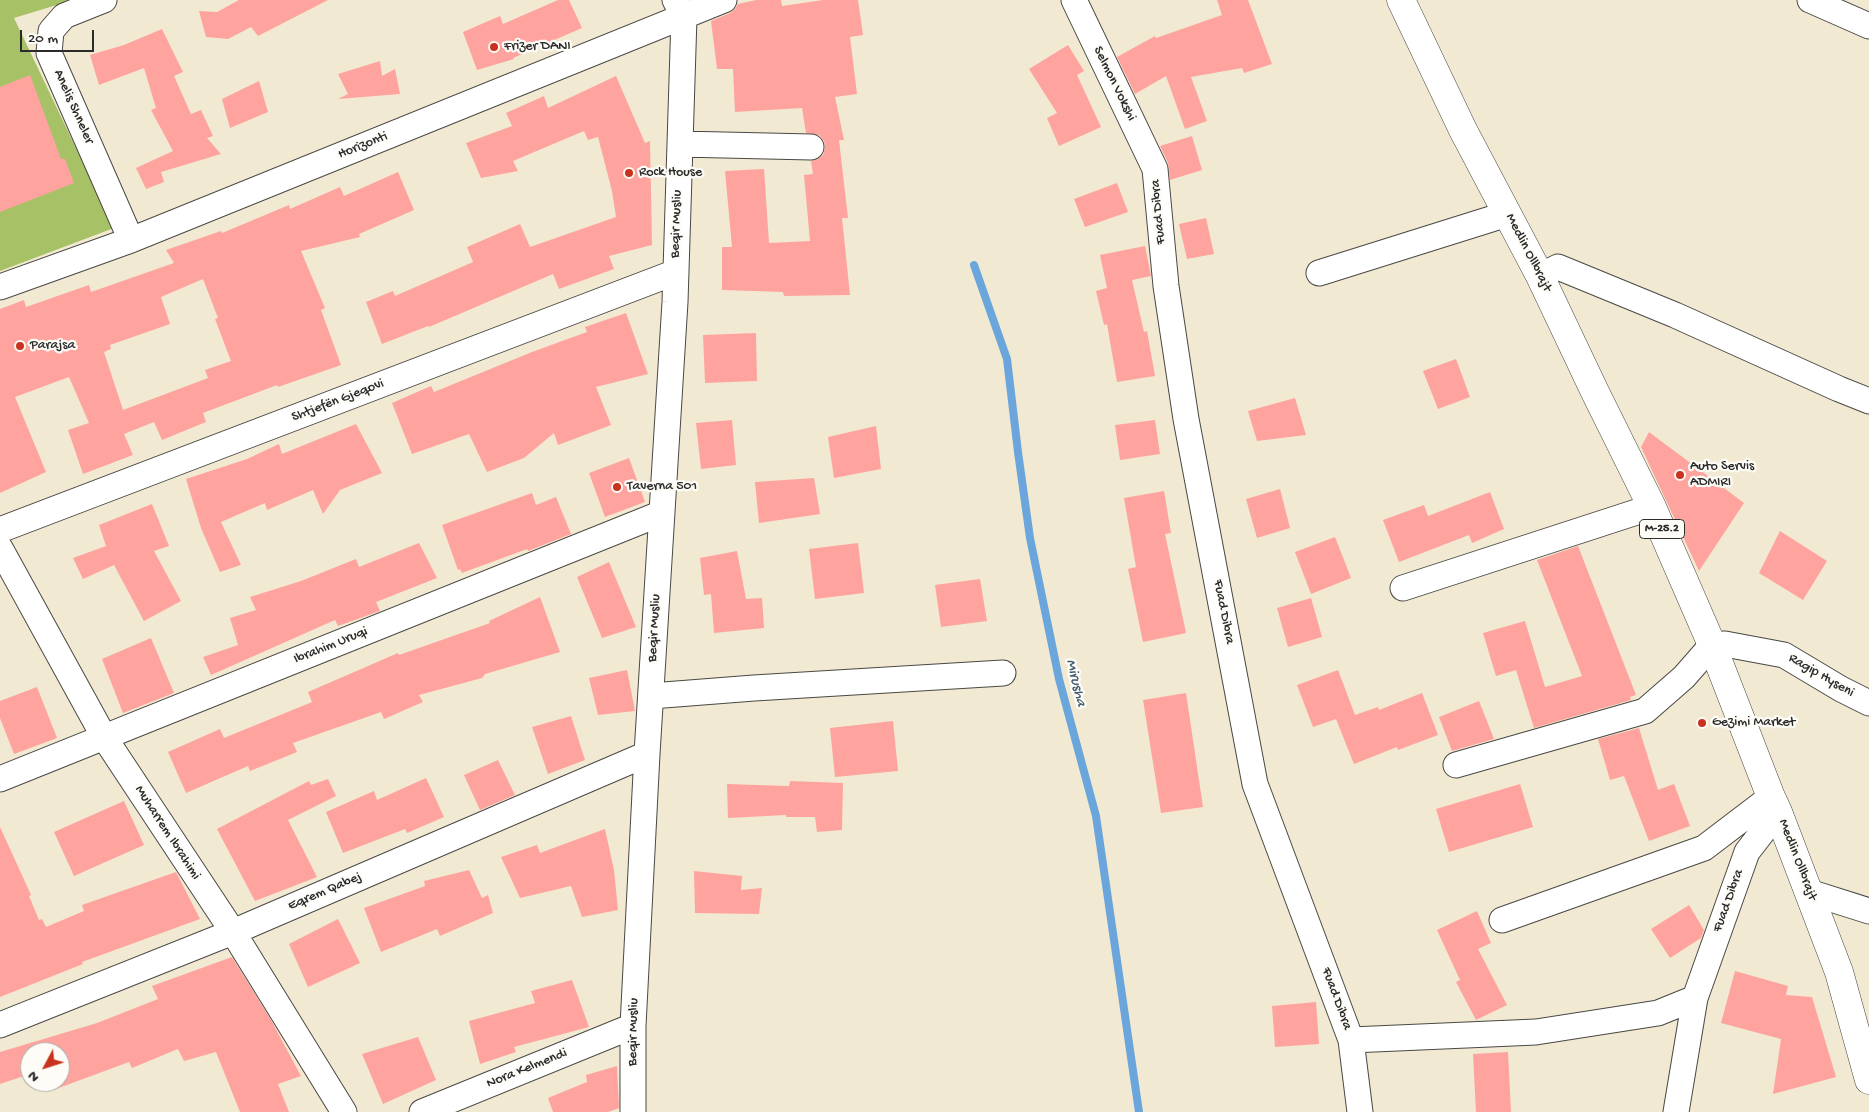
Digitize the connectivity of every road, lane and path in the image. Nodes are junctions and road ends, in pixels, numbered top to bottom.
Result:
1 (104, 0) edge
2 (724, 0) edge
3 (1074, 0) edge
4 (1401, 0) edge
5 (1810, 0) edge
6 (679, 9) edge
7 (1869, 26) edge
8 (680, 144) junction
9 (811, 147) dead end
10 (1155, 169) joint
11 (1507, 214) junction
12 (131, 240) junction
13 (676, 272) junction
14 (1319, 273) dead end
15 (1540, 276) junction
16 (0, 287) edge
17 (1869, 400) edge
18 (1652, 507) junction
19 (662, 513) junction
20 (0, 530) edge
21 (0, 548) edge
22 (1403, 588) dead end
23 (1712, 645) junction
24 (1003, 673) dead end
25 (651, 696) junction
26 (1869, 703) edge
27 (104, 737) junction
28 (647, 754) junction
29 (1456, 765) dead end
30 (0, 778) edge
31 (1775, 805) junction
32 (1808, 892) junction
33 (1869, 910) edge
34 (1502, 920) dead end
35 (233, 932) junction
36 (1694, 998) junction
37 (0, 1025) edge
38 (633, 1026) junction
39 (1351, 1040) junction
40 (1868, 1075) edge
41 (344, 1112) edge
42 (422, 1112) edge
43 (633, 1112) edge
44 (1360, 1112) edge
45 (1676, 1112) edge

1 - 12 street, Anelis Shneler
2 - 6 street, Horizonti
3 - 10 street, Selmon Vokshi
4 - 11 main road, Medlin Ollbrajt / M-25.2
5 - 7 street
6 - 8 street, Beqir Musliu
6 - 12 street, Horizonti
8 - 9 street
8 - 13 street, Beqir Musliu
10 - 39 street, Fuad Dibra
11 - 14 street
11 - 15 main road, Medlin Ollbrajt / M-25.2
12 - 16 street, Horizonti
13 - 19 street, Beqir Musliu
13 - 20 street, Shtjefën Gjeqovi
15 - 17 street
15 - 18 main road, Medlin Ollbrajt / M-25.2
18 - 22 street
18 - 23 main road, Medlin Ollbrajt / M-25.2
19 - 25 street, Beqir Musliu
19 - 27 street, Ibrahim Uruqi
21 - 27 street, Muharrem Ibrahimi
23 - 26 street, Ragip Hyseni
23 - 29 street
23 - 31 main road, Medlin Ollbrajt / M-25.2
24 - 25 street
25 - 28 street, Beqir Musliu
27 - 30 street, Ibrahim Uruqi
27 - 35 street, Muharrem Ibrahimi
28 - 35 street, Eqrem Qabej
28 - 38 street, Beqir Musliu
31 - 32 main road, Medlin Ollbrajt / M-25.2
31 - 34 street
31 - 36 street, Fuad Dibra
32 - 33 street
32 - 40 main road, Medlin Ollbrajt / M-25.2
35 - 37 street, Eqrem Qabej
35 - 41 street, Muharrem Ibrahimi
36 - 39 street, Fuad Dibra
36 - 45 street, Fuad Dibra
38 - 42 street, Nora Kelmendi
38 - 43 street, Beqir Musliu
39 - 44 street, Fuad Dibra

